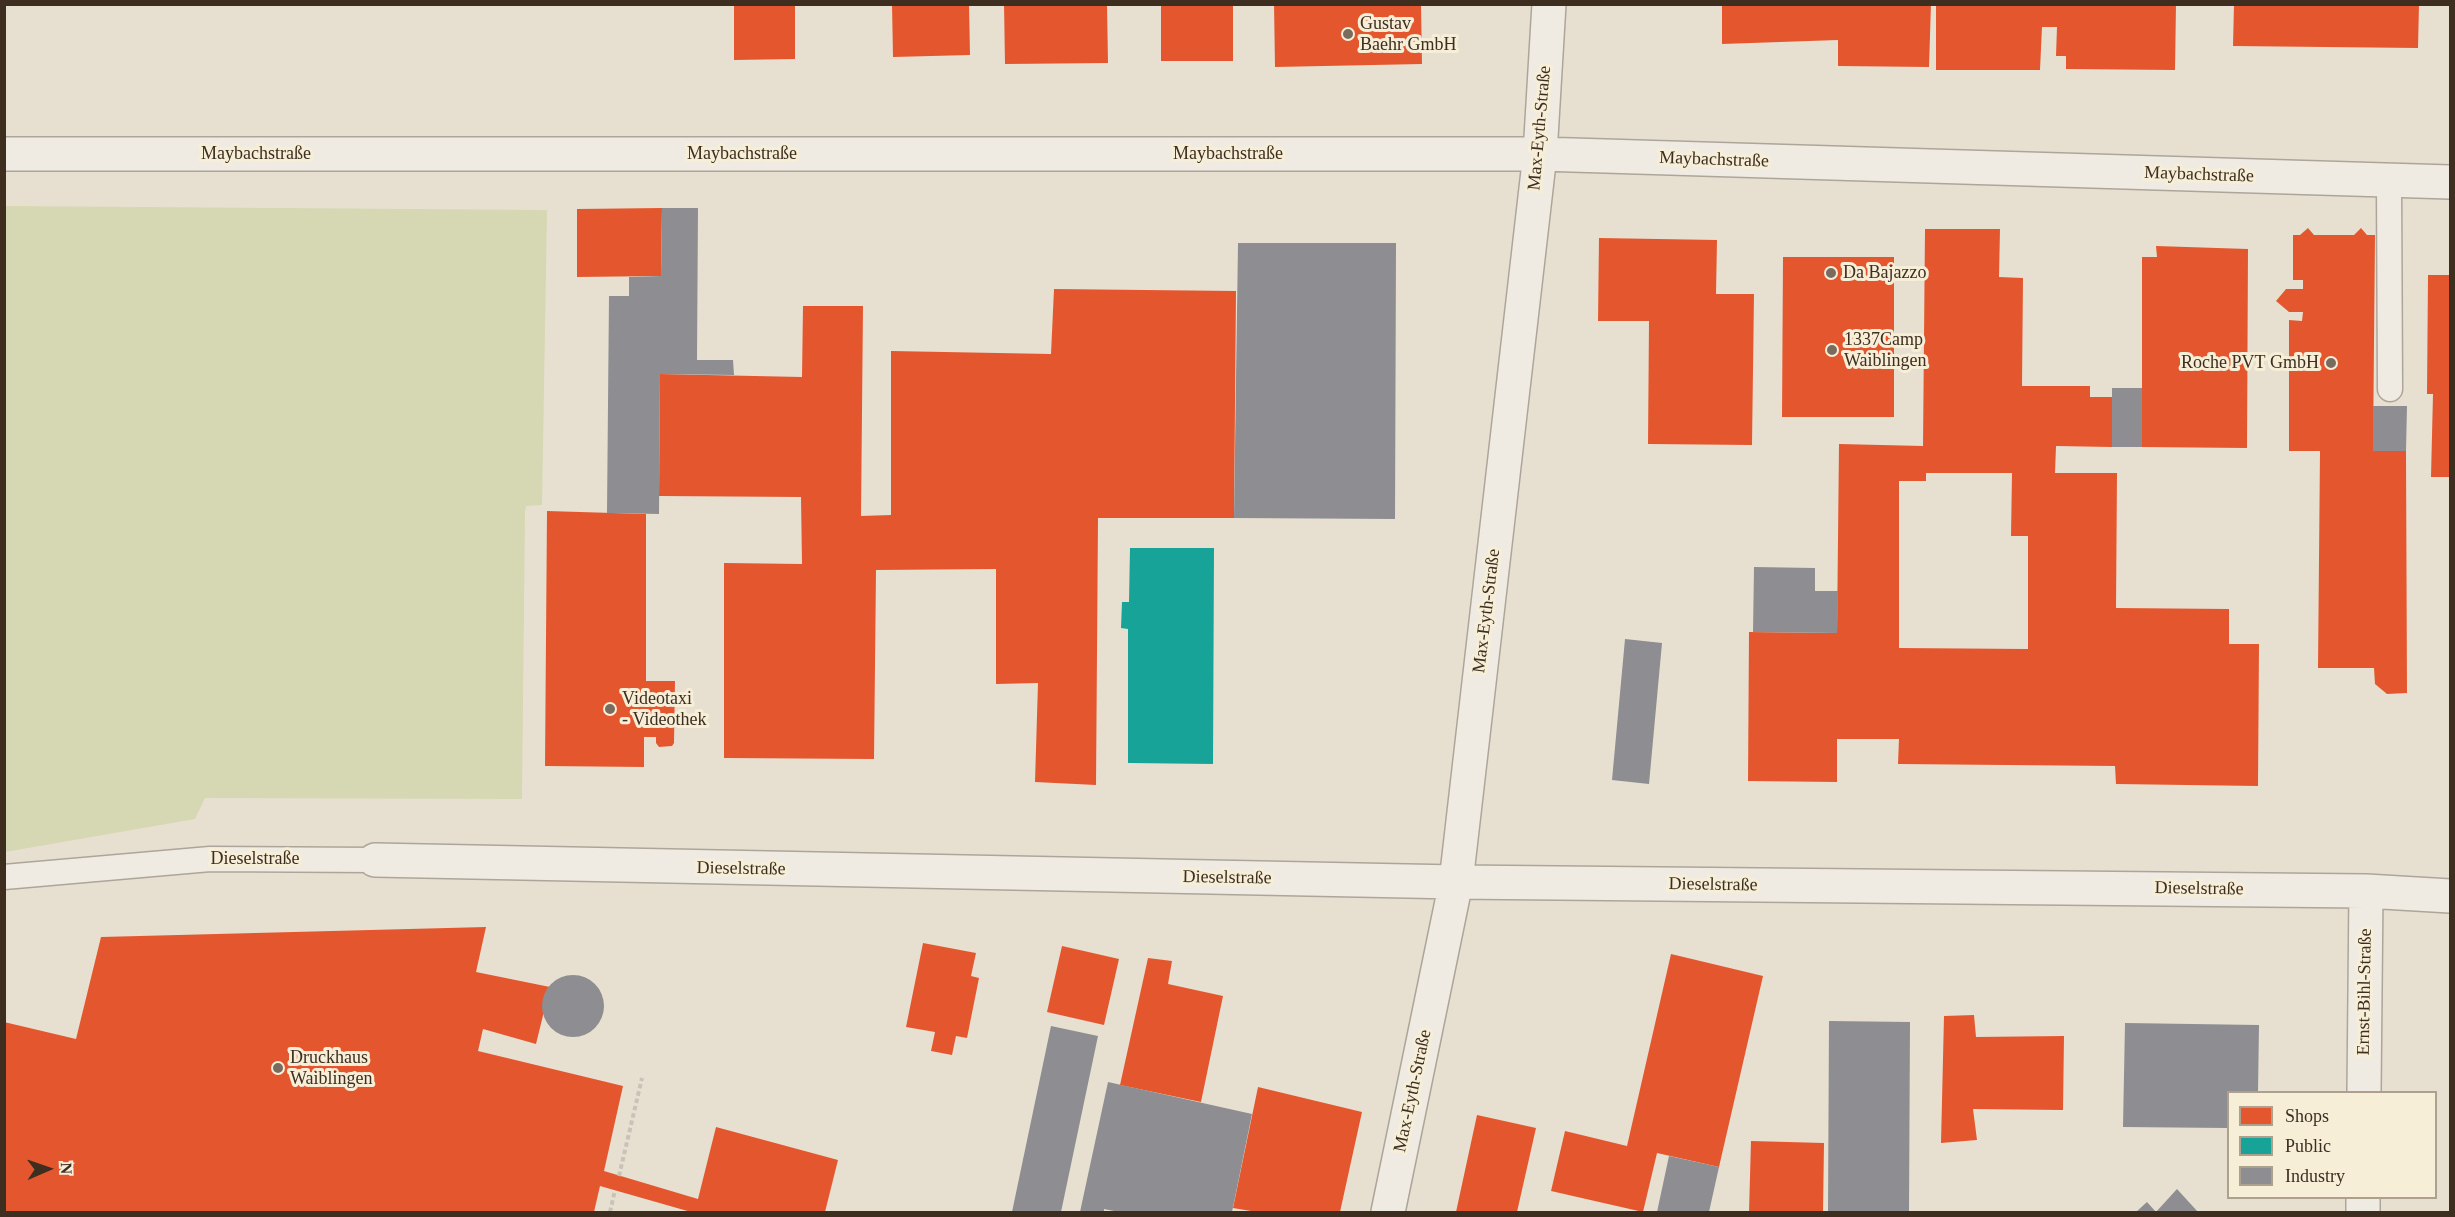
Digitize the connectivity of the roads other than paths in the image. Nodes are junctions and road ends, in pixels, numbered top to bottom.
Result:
1 (1549, 4) edge
2 (4, 154) edge
3 (1540, 154) junction
4 (2389, 181) junction
5 (2451, 182) edge
6 (2390, 388) dead end
7 (375, 860) joint
8 (4, 877) edge
9 (1456, 882) junction
10 (2366, 891) junction
11 (2451, 896) edge
12 (2364, 1091) edge
13 (1388, 1212) edge

1 - 3 street, Max-Eyth-Straße
2 - 3 street, Maybachstraße
3 - 4 street, Maybachstraße
3 - 9 street, Max-Eyth-Straße
4 - 5 street, Maybachstraße
4 - 6 lane
7 - 8 lane, Dieselstraße
7 - 9 street, Dieselstraße
9 - 10 street, Dieselstraße
9 - 13 street, Max-Eyth-Straße
10 - 11 street, Dieselstraße
10 - 12 street, Ernst-Bihl-Straße

